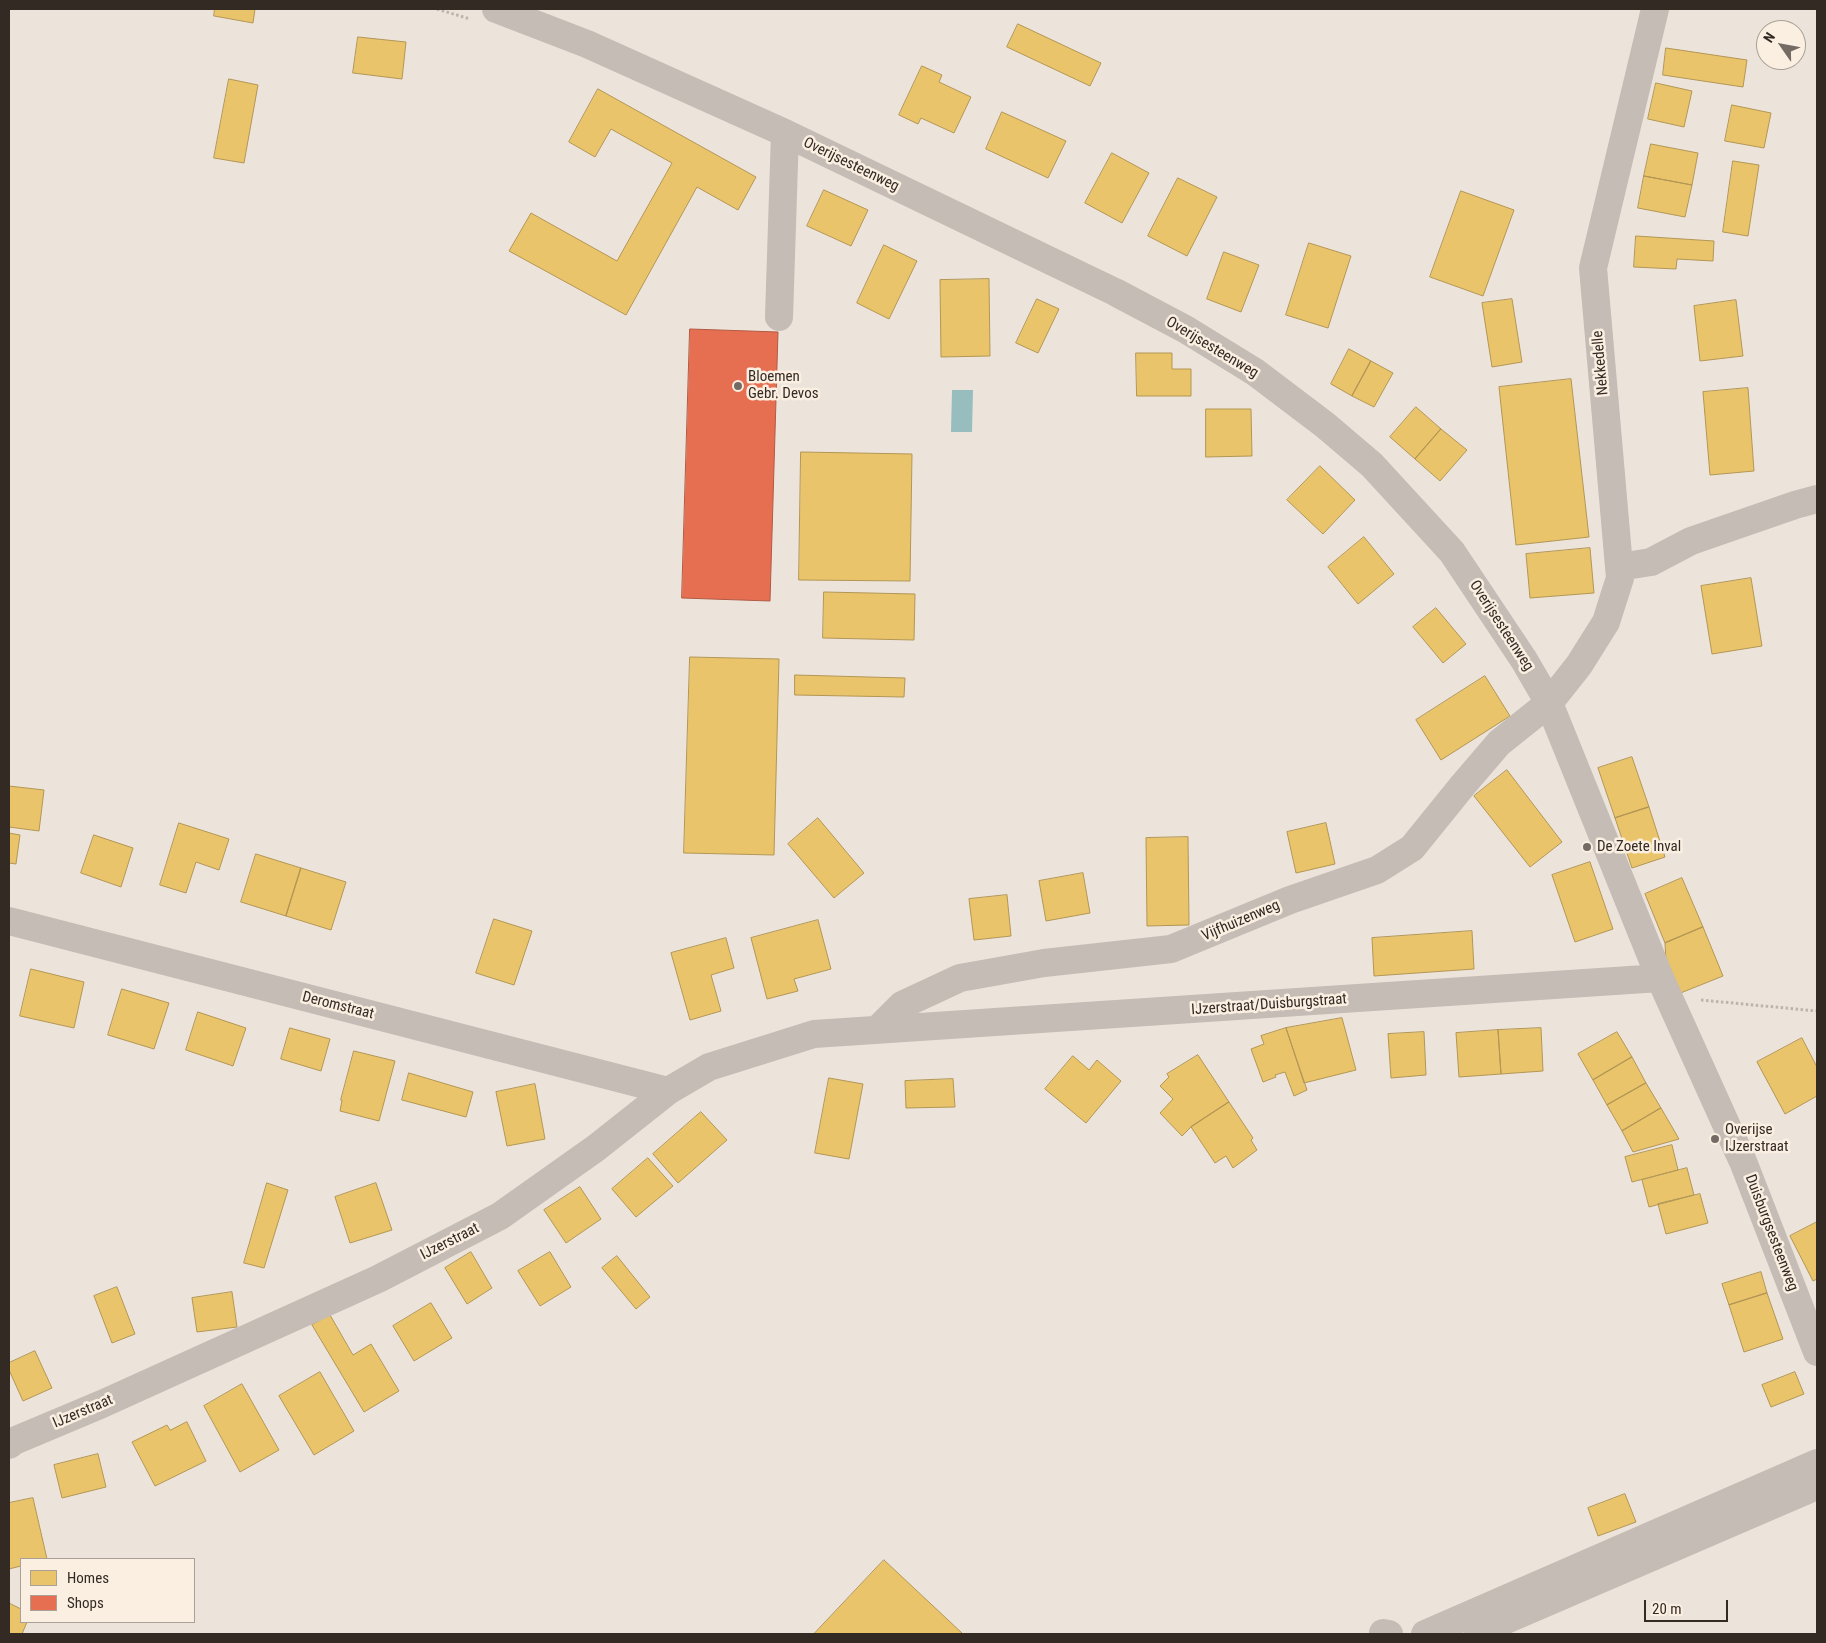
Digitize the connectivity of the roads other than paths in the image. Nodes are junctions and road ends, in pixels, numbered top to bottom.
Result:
1 (1655, 9) edge
2 (487, 15) edge
3 (785, 133) junction
4 (779, 317) dead end
5 (1817, 499) edge
6 (1619, 567) junction
7 (1549, 703) junction
8 (9, 921) edge
9 (1664, 988) junction
10 (878, 1029) junction
11 (668, 1091) junction
12 (1817, 1352) edge
13 (9, 1445) edge
14 (1817, 1463) edge
15 (1817, 1486) edge
16 (1424, 1634) edge
17 (1472, 1634) edge

1 - 6 street, Nekkedelle
2 - 3 street, Overijsesteenweg
3 - 4 street
3 - 7 street, Overijsesteenweg
5 - 6 street
6 - 7 street, Nekkedelle
7 - 9 street, Overijsesteenweg
7 - 10 street, Vijfhuizenweg
8 - 11 street, Deromstraat
9 - 10 street, IJzerstraat/Duisburgstraat
9 - 12 street, Duisburgsesteenweg
10 - 11 street, IJzerstraat
11 - 13 street, IJzerstraat
14 - 16 street
15 - 17 street

